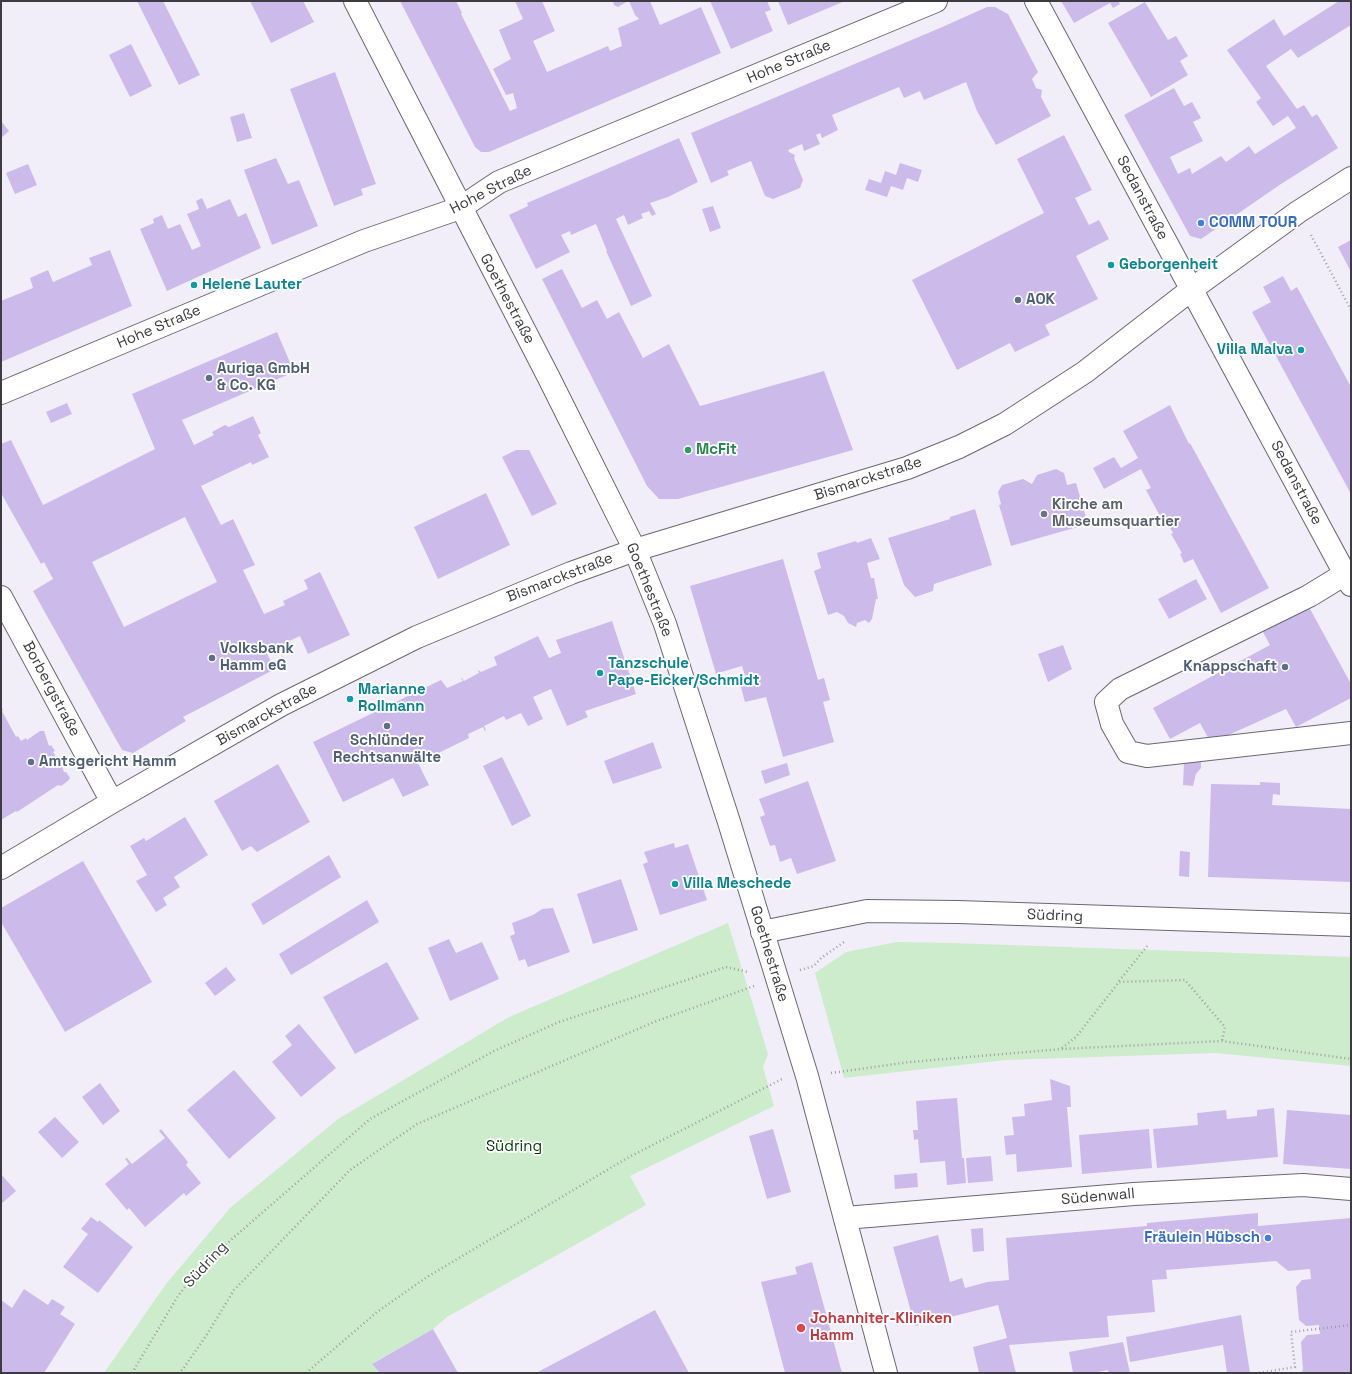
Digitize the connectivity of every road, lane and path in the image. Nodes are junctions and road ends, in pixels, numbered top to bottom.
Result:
1 (355, 1) edge
2 (936, 1) edge
3 (1036, 1) edge
4 (1351, 178) edge
5 (460, 208) junction
6 (1298, 212) junction
7 (1192, 289) junction
8 (1351, 310) edge
9 (1, 393) edge
10 (634, 550) junction
11 (1348, 579) edge
12 (1, 597) edge
13 (1351, 733) edge
14 (112, 802) junction
15 (1, 868) edge
16 (1351, 925) edge
17 (762, 932) junction
18 (846, 941) dead end
19 (1142, 942) dead end
20 (776, 978) junction
21 (1119, 982) junction
22 (1222, 1041) junction
23 (1062, 1049) junction
24 (1351, 1059) edge
25 (806, 1073) junction
26 (1351, 1189) edge
27 (845, 1218) junction
28 (1351, 1325) edge
29 (1259, 1372) edge
30 (132, 1373) edge
31 (178, 1373) edge
32 (306, 1373) edge
33 (886, 1373) edge

1 - 5 street, Goethestraße
2 - 5 street, Hohe Straße
3 - 7 street, Sedanstraße
4 - 6 street, Bismarckstraße
5 - 9 street, Hohe Straße
5 - 10 street, Goethestraße
6 - 7 street, Bismarckstraße
6 - 8 path
7 - 10 street, Bismarckstraße
7 - 11 street, Sedanstraße
10 - 14 street, Bismarckstraße
10 - 17 street, Goethestraße
11 - 13 street
12 - 14 street, Borbergstraße
14 - 15 street, Bismarckstraße
16 - 17 street, Südring
17 - 20 street, Goethestraße
18 - 20 path
19 - 21 path
20 - 25 street, Goethestraße
20 - 30 path, Südring
20 - 31 path
21 - 22 path
21 - 23 path
22 - 23 path
22 - 24 path
23 - 25 path
25 - 27 street, Goethestraße
25 - 32 path
26 - 27 street, Südenwall
27 - 33 street, Goethestraße
28 - 29 path

